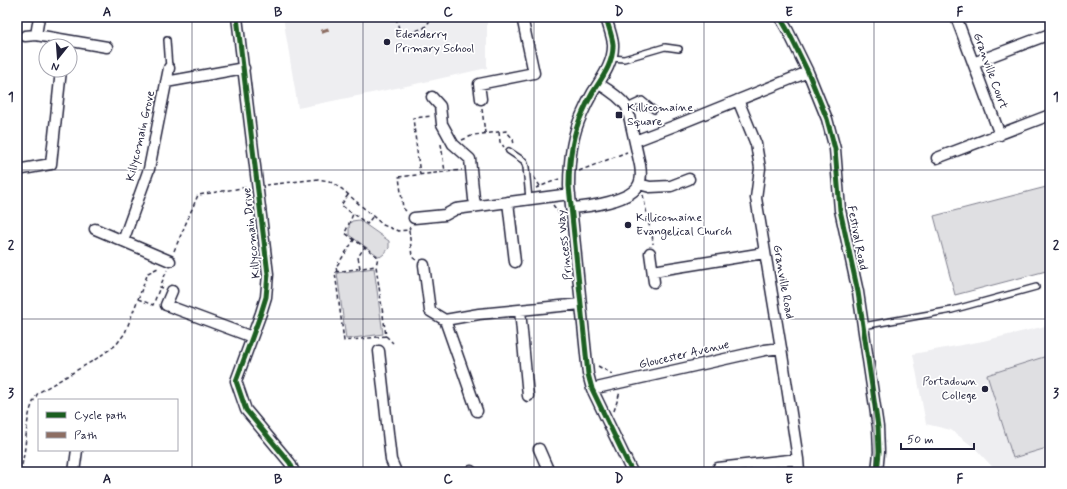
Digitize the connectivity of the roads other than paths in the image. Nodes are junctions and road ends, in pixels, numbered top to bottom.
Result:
1 (39, 17) edge
2 (237, 17) edge
3 (522, 17) edge
4 (606, 17) edge
5 (780, 17) edge
6 (956, 17) edge
7 (1050, 34) edge
8 (36, 35) junction
9 (25, 36) dead end
10 (46, 38) edge
11 (167, 40) dead end
12 (78, 44) edge
13 (107, 47) dead end
14 (679, 49) dead end
15 (611, 58) junction
16 (973, 62) junction
17 (169, 68) joint
18 (244, 68) junction
19 (808, 72) junction
20 (60, 78) edge
21 (166, 82) junction
22 (599, 84) junction
23 (432, 97) dead end
24 (481, 99) road end
25 (738, 100) junction
26 (627, 107) junction
27 (654, 110) dead end
28 (1050, 115) edge
29 (1000, 135) junction
30 (636, 144) junction
31 (508, 151) road end
32 (937, 158) dead end
33 (17, 170) edge
34 (689, 179) dead end
35 (637, 187) junction
36 (570, 194) junction
37 (529, 195) junction
38 (508, 202) junction
39 (476, 206) junction
40 (571, 208) junction
41 (414, 218) road end
42 (95, 229) dead end
43 (123, 241) junction
44 (650, 253) road end
45 (764, 253) junction
46 (170, 261) road end
47 (515, 262) dead end
48 (424, 265) road end
49 (652, 271) junction
50 (654, 282) dead end
51 (1036, 287) dead end
52 (172, 291) road end
53 (581, 304) junction
54 (520, 310) junction
55 (445, 320) junction
56 (863, 326) junction
57 (252, 338) junction
58 (781, 348) junction
59 (379, 351) dead end
60 (592, 389) junction
61 (528, 396) dead end
62 (477, 411) dead end
63 (539, 449) dead end
64 (77, 451) edge
65 (798, 459) junction
66 (718, 468) dead end
67 (74, 472) edge
68 (294, 472) edge
69 (396, 472) edge
70 (549, 472) edge
71 (632, 472) edge
72 (799, 472) edge
73 (877, 472) edge

1 - 8 street
2 - 18 street, Killycomain Drive
3 - 24 street
4 - 15 street, Princess Way
5 - 19 street, Festival Road
6 - 16 street, Granville Court
7 - 16 street
8 - 9 street
8 - 10 street
11 - 17 lane
12 - 13 street
14 - 15 lane
15 - 22 street, Princess Way
16 - 29 street, Granville Court
17 - 21 street, Killycomain Grove
18 - 21 street, Killycomain Grove
18 - 57 street, Killycomain Drive
19 - 25 street
19 - 56 street, Festival Road
20 - 33 street
21 - 43 street, Killycomain Grove
22 - 26 street
22 - 36 street, Princess Way
23 - 39 street
25 - 30 street
25 - 45 street, Granville Road
26 - 27 lane
26 - 30 street
28 - 29 street
29 - 32 street
30 - 35 street
31 - 37 lane
34 - 35 street
35 - 40 street
36 - 37 street
36 - 40 street, Princess Way
37 - 38 street
38 - 39 street
38 - 47 street
39 - 41 street
40 - 53 street, Princess Way
42 - 43 street
43 - 46 street
44 - 49 street
45 - 49 street
45 - 58 street, Granville Road
48 - 55 street
49 - 50 street
51 - 56 lane
52 - 57 street
53 - 54 street
53 - 60 street, Princess Way
54 - 55 street
54 - 61 street
55 - 62 street
56 - 73 street, Festival Road
57 - 68 street, Killycomain Drive
58 - 60 street, Gloucester Avenue
58 - 65 street, Granville Road
59 - 69 street
60 - 71 street, Princess Way
63 - 70 street
64 - 67 street
65 - 66 street
65 - 72 street, Granville Road

